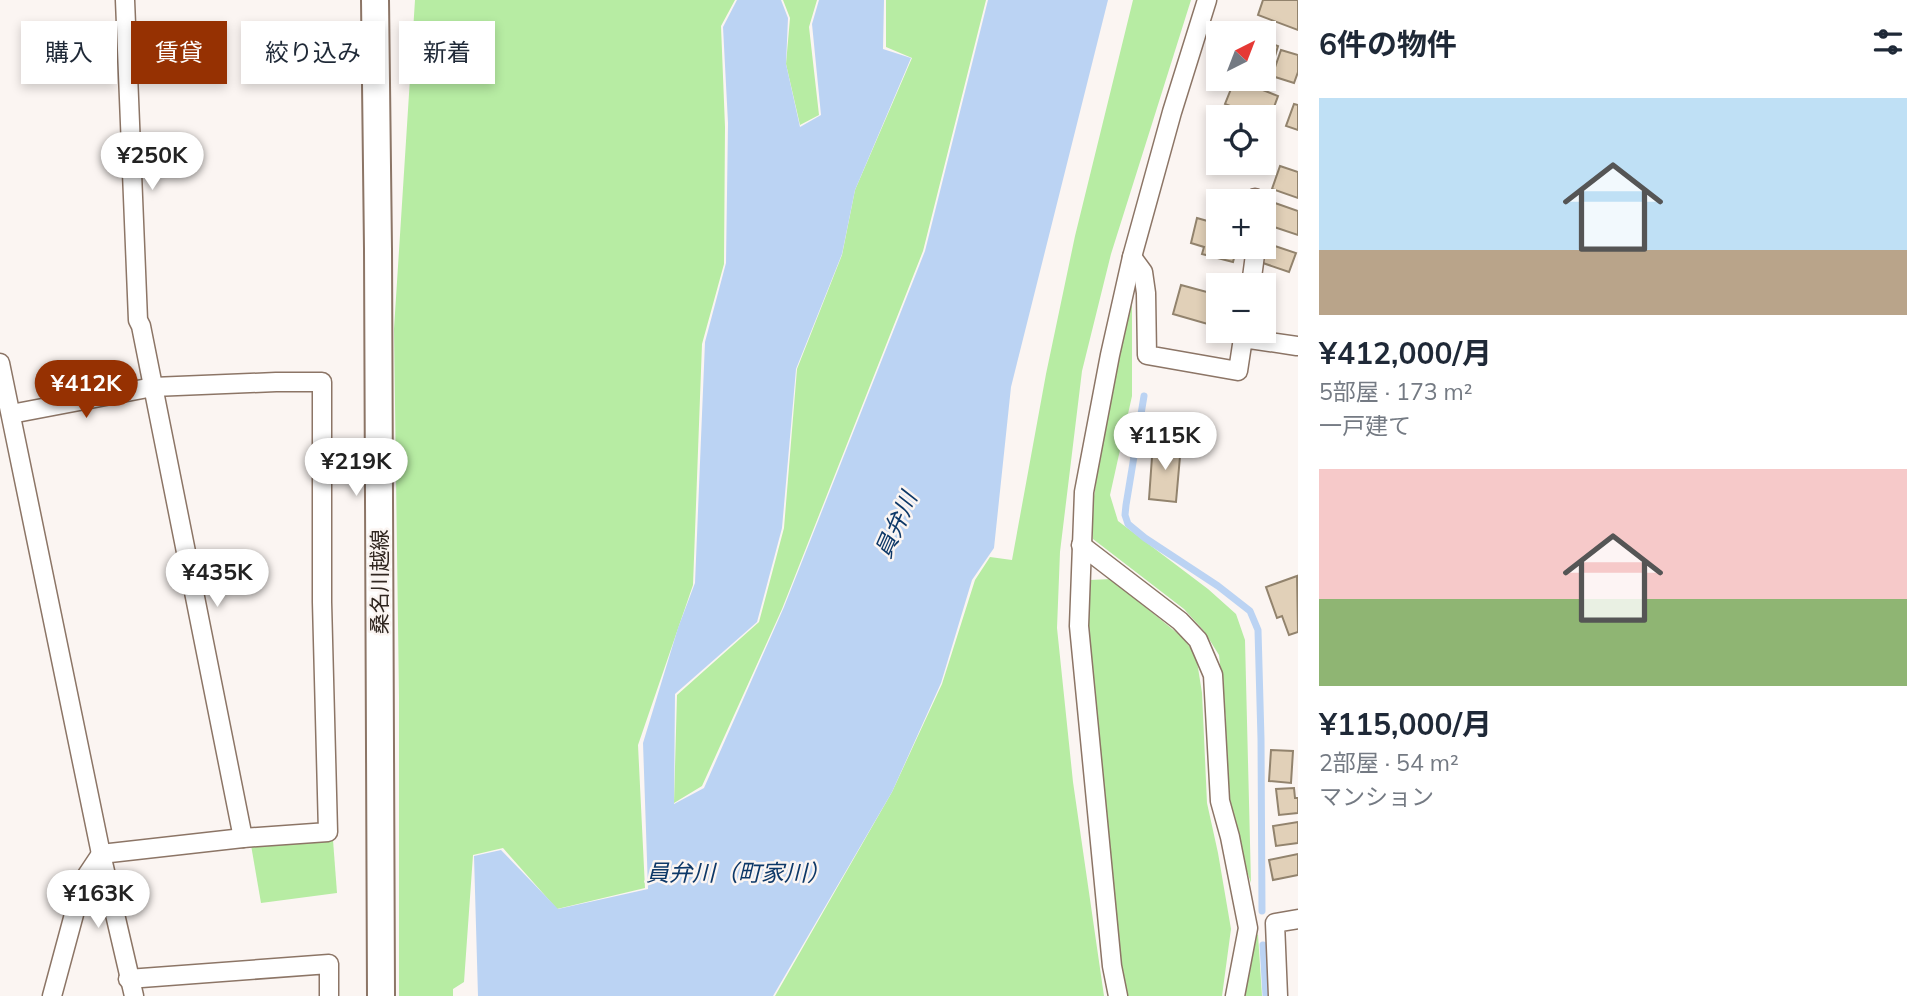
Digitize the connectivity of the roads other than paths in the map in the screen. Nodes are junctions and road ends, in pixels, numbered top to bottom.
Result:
1 (125, 0) edge
2 (375, 0) edge
3 (1207, 0) edge
4 (1132, 257) junction
5 (1276, 341) edge
6 (1243, 343) edge
7 (1297, 346) edge
8 (0, 363) edge
9 (153, 387) junction
10 (11, 414) junction
11 (1082, 545) junction
12 (243, 838) junction
13 (101, 854) junction
14 (1298, 919) edge
15 (1275, 923) junction
16 (1248, 928) junction
17 (131, 987) edge
18 (52, 996) edge
19 (329, 996) edge
20 (381, 996) edge
21 (1118, 996) edge
22 (1235, 996) edge
23 (1278, 996) edge

1 - 9 street
2 - 20 main road, 桑名川越線
3 - 4 street
4 - 6 street
4 - 11 street
5 - 7 street
8 - 10 street
9 - 10 street
9 - 12 street
9 - 12 street
10 - 13 street
11 - 16 street
11 - 21 street
12 - 13 street
13 - 17 street
13 - 18 street
14 - 15 street
15 - 16 street
15 - 23 street
16 - 22 street
17 - 19 street

